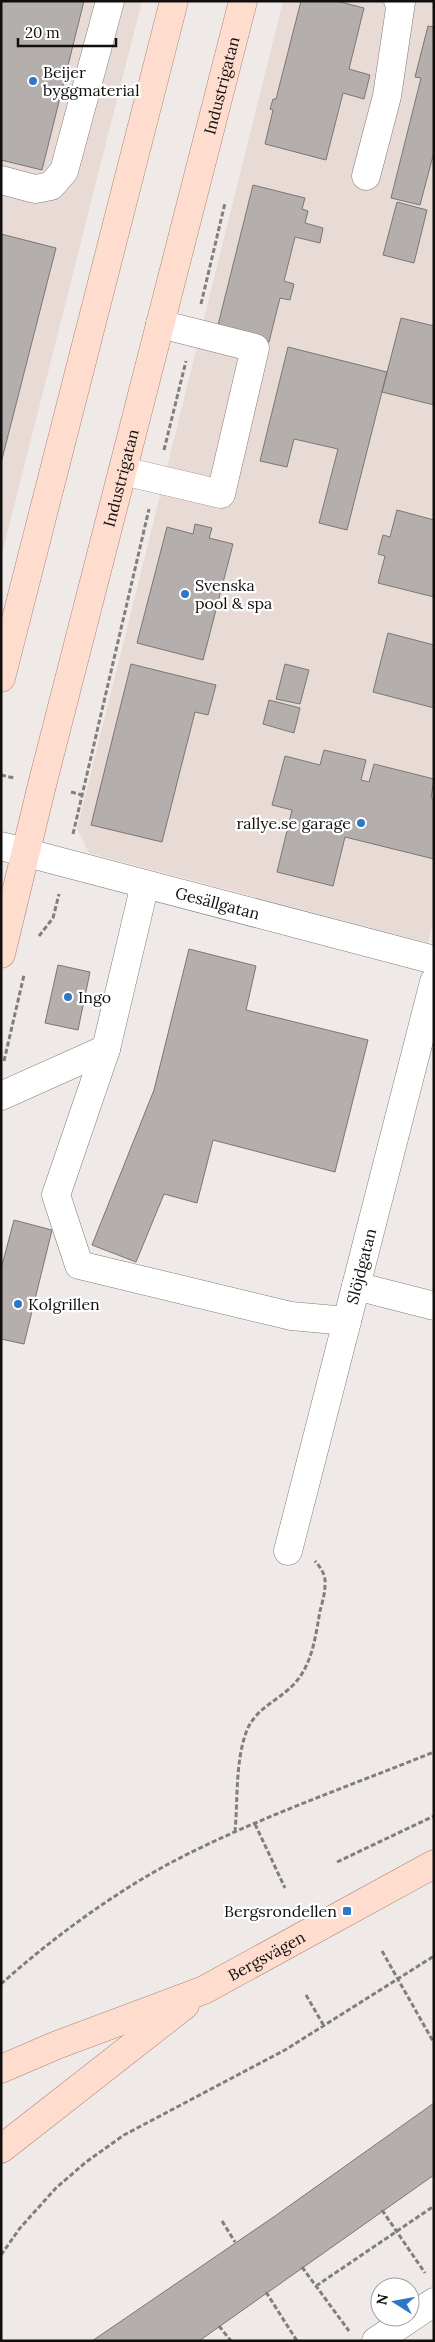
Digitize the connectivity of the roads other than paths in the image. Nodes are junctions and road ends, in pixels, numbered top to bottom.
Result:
1 (110, 1) edge
2 (174, 1) edge
3 (243, 1) edge
4 (398, 1) edge
5 (366, 176) dead end
6 (1, 180) edge
7 (160, 324) junction
8 (123, 471) junction
9 (1, 678) edge
10 (13, 850) edge
11 (145, 884) junction
12 (1, 954) edge
13 (434, 960) edge
14 (434, 982) edge
15 (106, 1049) junction
16 (1, 1096) edge
17 (356, 1286) junction
18 (434, 1306) edge
19 (347, 1321) junction
20 (288, 1551) road end
21 (434, 1864) edge
22 (204, 1990) junction
23 (1, 2069) edge
24 (1, 2150) edge
25 (431, 2290) edge
26 (376, 2341) edge

1 - 6 street
2 - 9 main road
3 - 7 main road, Industrigatan
4 - 5 street
7 - 8 main road, Industrigatan
7 - 8 street
8 - 10 main road, Industrigatan
10 - 11 street, Gesällgatan
10 - 12 main road, Industrigatan
11 - 13 street, Gesällgatan
11 - 15 street
14 - 17 street, Slöjdgatan
15 - 16 street
15 - 19 street
17 - 18 street
17 - 19 street, Slöjdgatan
19 - 20 street, Slöjdgatan
21 - 22 main road, Bergsvägen
22 - 23 main road, Bergsvägen
22 - 24 main road, Bergsvägen
25 - 26 street

